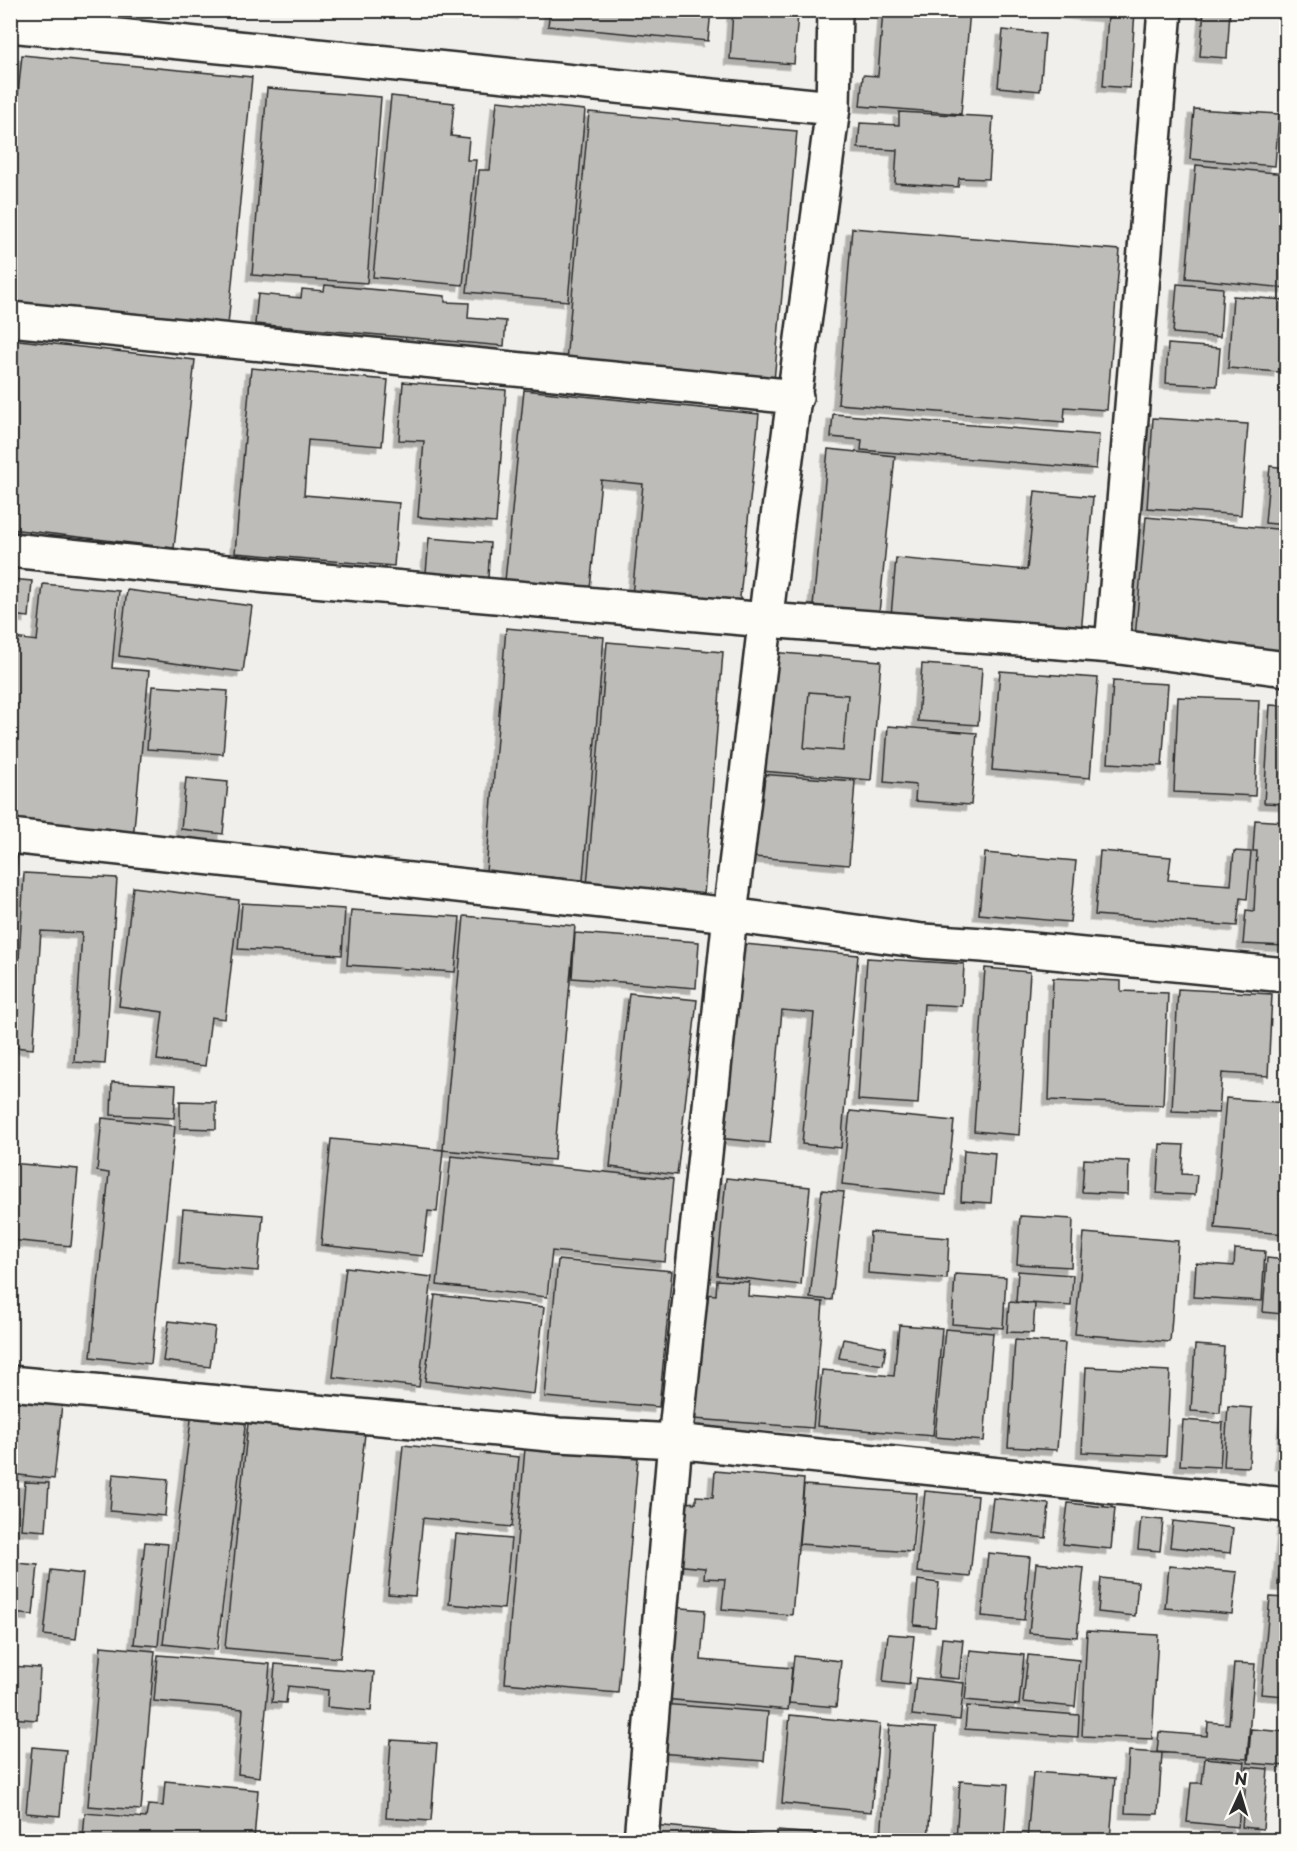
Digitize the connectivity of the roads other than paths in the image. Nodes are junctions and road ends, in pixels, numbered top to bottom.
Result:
1 (836, 10) edge
2 (1166, 10) edge
3 (10, 25) edge
4 (833, 108) junction
5 (10, 319) edge
6 (796, 397) junction
7 (10, 550) edge
8 (766, 620) junction
9 (1113, 646) junction
10 (1287, 669) edge
11 (10, 836) edge
12 (730, 915) junction
13 (1287, 975) edge
14 (10, 1383) edge
15 (675, 1441) junction
16 (1287, 1505) edge
17 (641, 1840) edge

1 - 4 street
2 - 9 street
3 - 4 street
4 - 6 street
5 - 6 street
6 - 8 street
7 - 8 street
8 - 9 street
8 - 12 street
9 - 10 street
11 - 12 street
12 - 13 street
12 - 15 street
14 - 15 street
15 - 16 street
15 - 17 street

